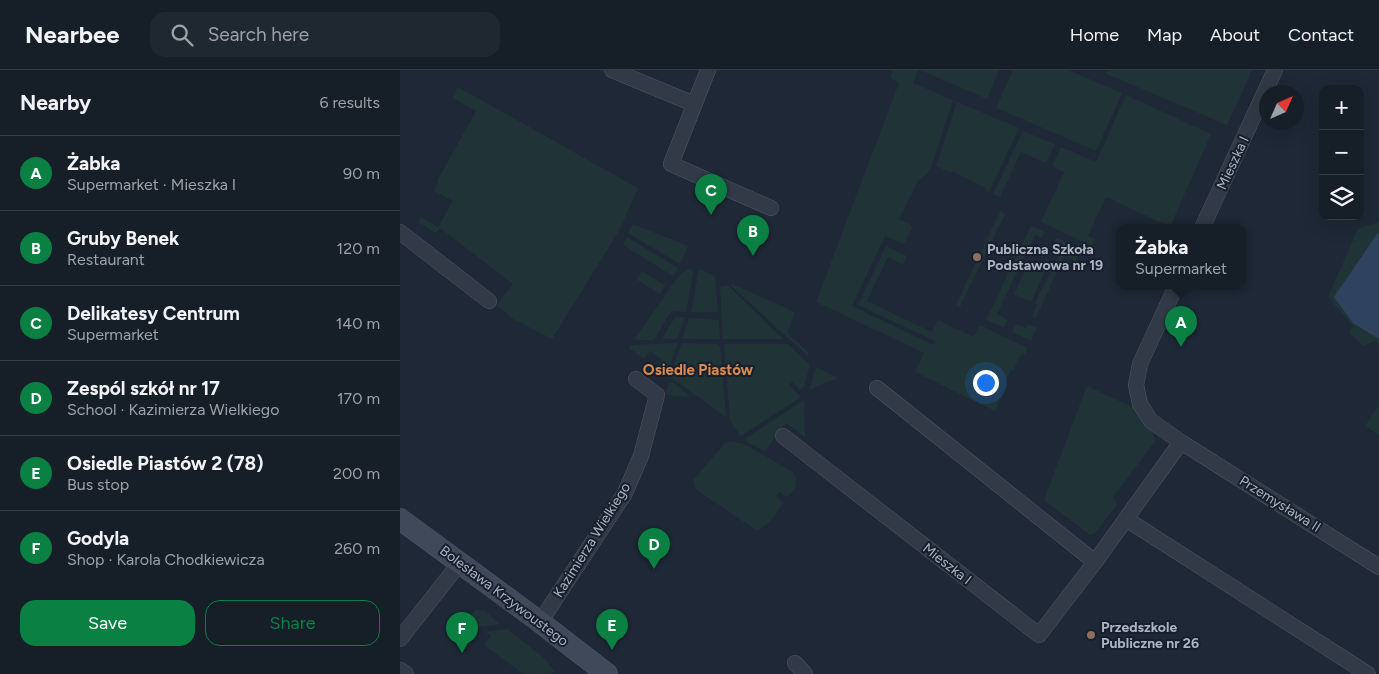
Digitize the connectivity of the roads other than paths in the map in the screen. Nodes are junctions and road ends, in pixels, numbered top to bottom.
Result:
1 (612, 70) edge
2 (708, 70) edge
3 (1275, 70) edge
4 (694, 104) junction
5 (771, 208) dead end
6 (1204, 224) edge
7 (400, 232) edge
8 (1175, 289) edge
9 (489, 300) dead end
10 (636, 379) dead end
11 (877, 388) dead end
12 (783, 436) dead end
13 (1182, 442) junction
14 (400, 519) edge
15 (1126, 519) junction
16 (1095, 562) junction
17 (459, 564) junction
18 (1379, 566) edge
19 (540, 622) junction
20 (400, 639) edge
21 (400, 670) edge
22 (406, 674) edge
23 (607, 674) edge
24 (1368, 674) edge

1 - 4 street
2 - 4 street
3 - 6 street, Mieszka I
4 - 5 street
7 - 9 street
8 - 13 street
10 - 19 street, Kazimierza Wielkiego
11 - 16 street
12 - 16 street, Mieszka I
13 - 15 street, Mieszka I
13 - 18 street, Przemysława II
14 - 17 street, Bolesława Krzywoustego
15 - 16 street, Mieszka I
15 - 24 street
17 - 19 street, Bolesława Krzywoustego
17 - 20 street
19 - 23 street, Bolesława Krzywoustego
21 - 22 street

